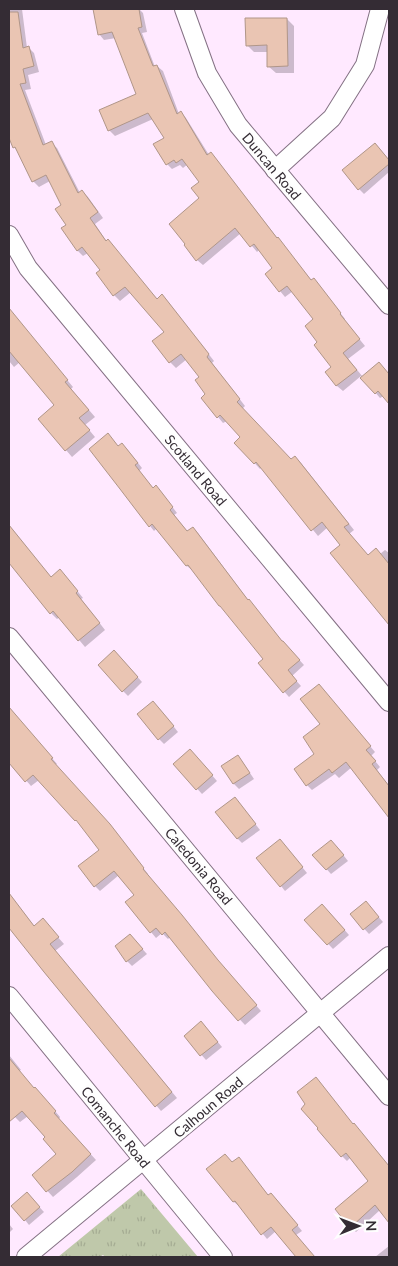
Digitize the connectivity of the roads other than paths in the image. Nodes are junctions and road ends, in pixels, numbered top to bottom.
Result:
1 (184, 9) edge
2 (380, 9) edge
3 (275, 170) junction
4 (9, 235) edge
5 (389, 304) edge
6 (9, 637) edge
7 (389, 702) edge
8 (389, 956) edge
9 (9, 996) edge
10 (321, 1012) junction
11 (389, 1096) edge
12 (144, 1161) junction
13 (26, 1257) edge
14 (223, 1257) edge

1 - 3 street, Duncan Road
2 - 3 street
3 - 5 street, Duncan Road
4 - 7 street, Scotland Road
6 - 10 street, Caledonia Road
8 - 10 street, Calhoun Road
9 - 12 street, Comanche Road
10 - 11 street, Caledonia Road
10 - 12 street, Calhoun Road
12 - 13 street, Calhoun Road
12 - 14 street, Comanche Road

